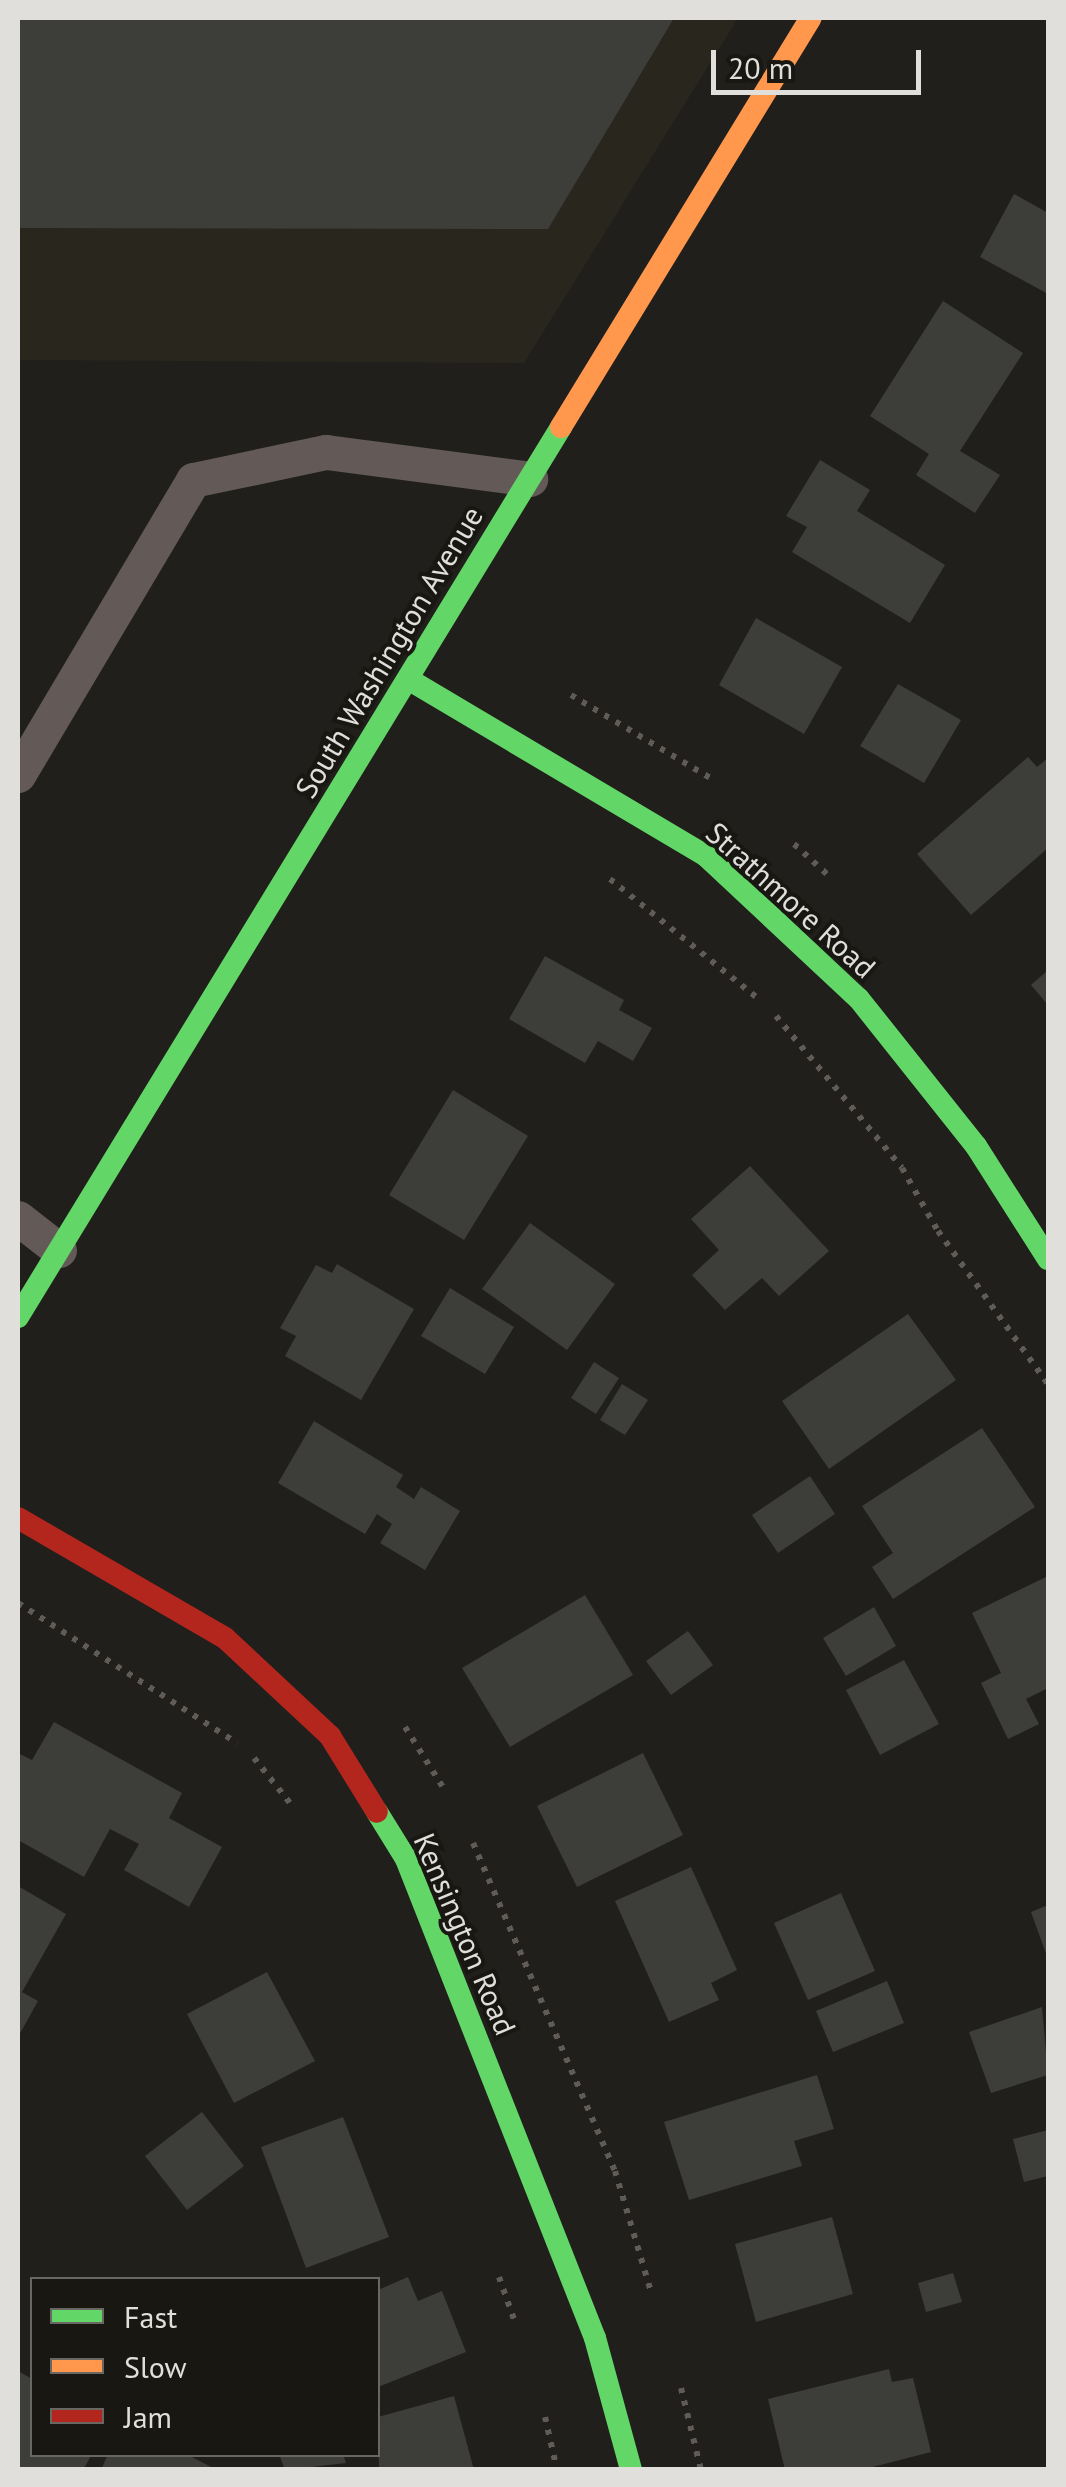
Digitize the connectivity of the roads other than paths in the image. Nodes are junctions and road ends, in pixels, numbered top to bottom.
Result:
1 (811, 18) edge
2 (530, 478) junction
3 (408, 679) junction
4 (18, 776) edge
5 (18, 1218) edge
6 (59, 1250) junction
7 (1048, 1259) edge
8 (18, 1317) edge
9 (18, 1518) edge
10 (631, 2470) edge

1 - 2 street, South Washington Avenue
2 - 3 street, South Washington Avenue
2 - 4 lane
3 - 6 street, South Washington Avenue
3 - 7 street, Strathmore Road
5 - 6 lane
6 - 8 street, South Washington Avenue
9 - 10 street, Kensington Road

